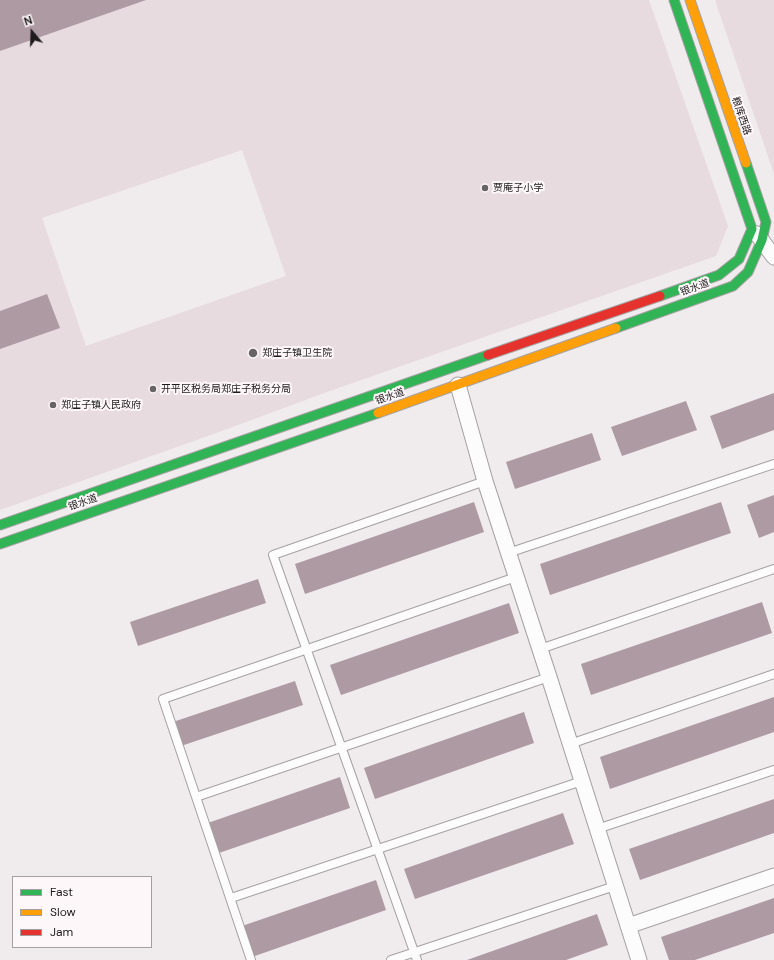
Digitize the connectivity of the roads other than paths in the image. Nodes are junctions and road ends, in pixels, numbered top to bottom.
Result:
1 (674, 0) edge
2 (690, 0) edge
3 (752, 229) junction
4 (762, 240) junction
5 (774, 257) edge
6 (458, 386) junction
7 (774, 464) edge
8 (485, 481) junction
9 (0, 525) edge
10 (0, 544) edge
11 (508, 553) junction
12 (774, 569) edge
13 (516, 576) junction
14 (306, 649) junction
15 (540, 649) junction
16 (774, 674) edge
17 (549, 677) junction
18 (570, 744) junction
19 (774, 770) edge
20 (582, 781) junction
21 (196, 797) junction
22 (597, 829) junction
23 (774, 876) edge
24 (615, 886) junction
25 (231, 898) junction
26 (628, 926) junction
27 (251, 960) edge
28 (391, 960) edge
29 (416, 960) edge
30 (639, 960) edge

1 - 3 street
2 - 4 street, 粮库西路
3 - 4 street
3 - 9 street, 银水道
4 - 5 street
4 - 6 street, 银水道
6 - 8 street
6 - 10 street, 银水道
7 - 11 lane
8 - 11 street
8 - 14 lane
11 - 13 street
12 - 15 lane
13 - 14 lane
13 - 15 street
14 - 21 lane
14 - 29 lane
15 - 17 street
16 - 18 lane
17 - 18 street
17 - 21 lane
18 - 20 street
19 - 22 lane
20 - 22 street
20 - 25 lane
21 - 25 lane
22 - 24 street
23 - 26 street
24 - 26 street
24 - 28 lane
25 - 27 lane
26 - 30 street

